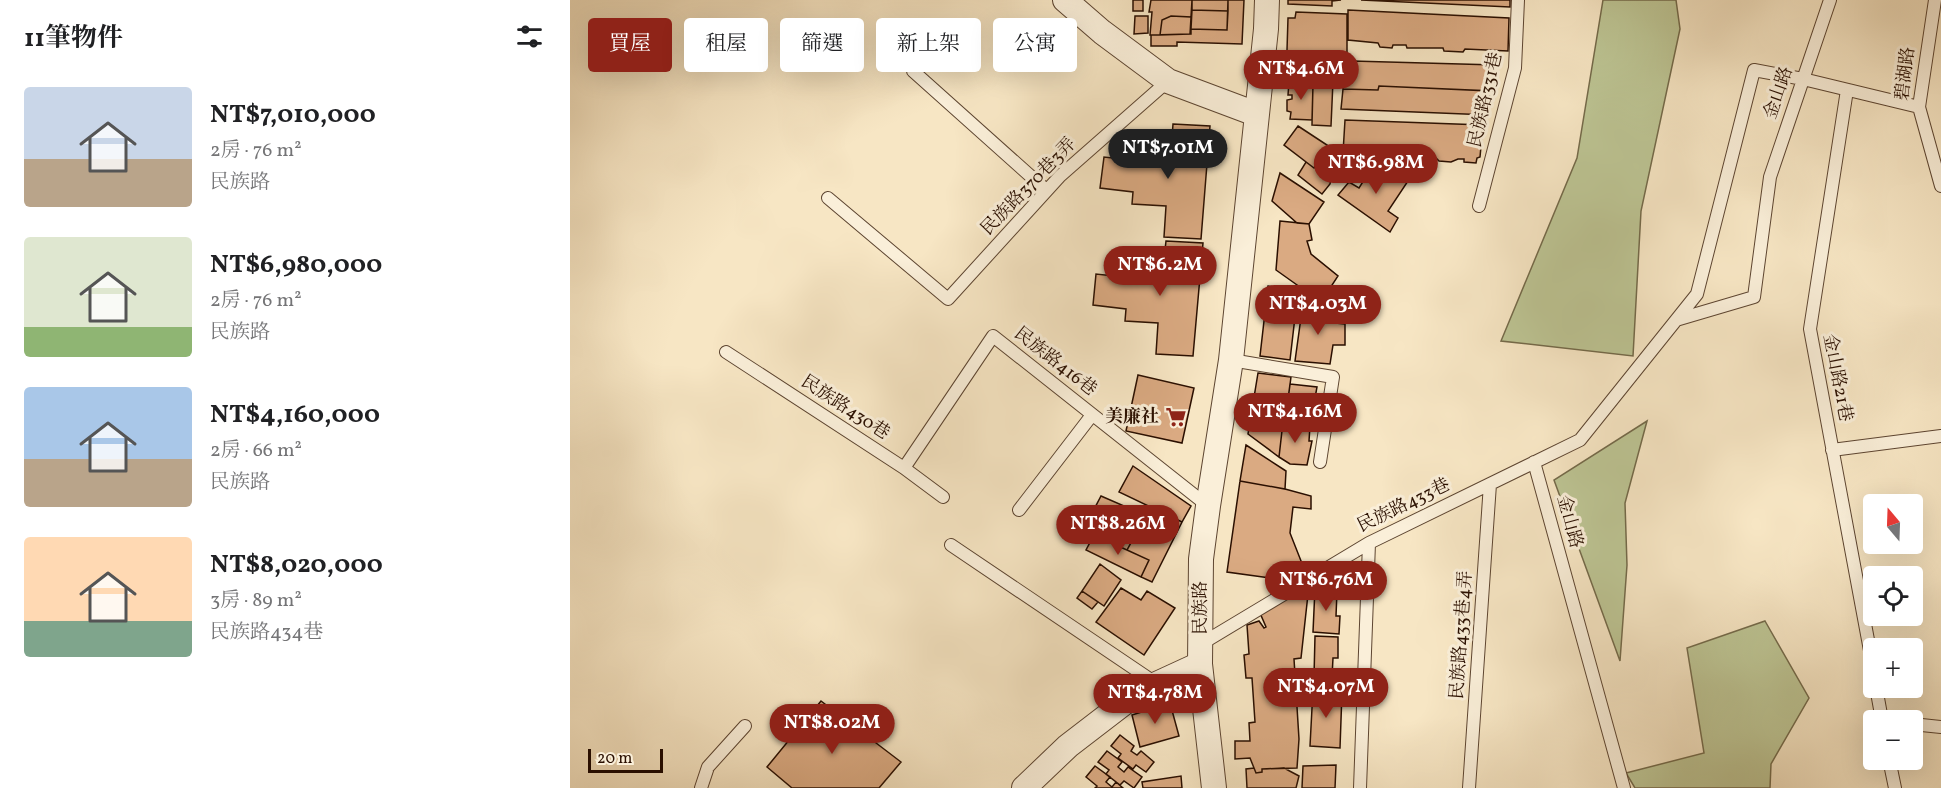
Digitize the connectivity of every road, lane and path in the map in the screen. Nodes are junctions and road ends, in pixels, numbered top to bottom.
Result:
1 (1065, 0) edge
2 (1267, 0) edge
3 (1518, 0) edge
4 (1830, 0) edge
5 (1935, 0) edge
6 (914, 72) edge
7 (1803, 79) junction
8 (1168, 81) junction
9 (1846, 90) junction
10 (1919, 107) junction
11 (1256, 114) junction
12 (1941, 186) edge
13 (1046, 190) junction
14 (828, 198) dead end
15 (1479, 206) dead end
16 (1676, 320) junction
17 (726, 352) dead end
18 (1231, 360) junction
19 (1092, 415) junction
20 (1941, 436) edge
21 (1833, 450) junction
22 (1320, 462) dead end
23 (1534, 462) junction
24 (904, 468) junction
25 (1490, 484) junction
26 (943, 497) dead end
27 (1208, 506) junction
28 (1019, 510) dead end
29 (1369, 543) junction
30 (951, 545) dead end
31 (1868, 638) edge
32 (1200, 654) junction
33 (1157, 684) junction
34 (1923, 725) edge
35 (745, 726) dead end
36 (1941, 727) edge
37 (1891, 770) edge
38 (700, 788) edge
39 (1024, 788) edge
40 (1214, 788) edge
41 (1360, 788) edge
42 (1469, 788) edge
43 (1624, 788) edge
44 (1895, 788) edge

1 - 8 street
2 - 11 street, 民族路
3 - 15 lane, 民族路331巷
4 - 7 lane, 金山路
5 - 10 lane, 碧湖路
6 - 13 lane
7 - 9 lane
7 - 16 lane, 金山路
7 - 16 lane, 金山路
8 - 11 street
8 - 13 lane, 民族路370巷3弄
9 - 10 lane
9 - 21 lane, 金山路21巷
10 - 12 lane, 碧湖路
11 - 18 street, 民族路
13 - 14 lane, 民族路370巷3弄
16 - 23 lane, 金山路
17 - 24 lane, 民族路430巷
18 - 22 lane
18 - 27 street, 民族路
19 - 24 lane, 民族路416巷
19 - 27 lane, 民族路416巷
19 - 28 lane
20 - 21 lane
21 - 31 lane, 金山路21巷
23 - 25 lane, 民族路433巷
23 - 43 lane, 金山路
24 - 26 lane, 民族路430巷
25 - 29 lane, 民族路433巷
25 - 42 lane, 民族路433巷4弄
27 - 32 street, 民族路
29 - 32 lane, 民族路433巷
29 - 41 lane
30 - 33 lane
32 - 33 street
32 - 40 street, 民族路
33 - 39 street
34 - 36 lane
35 - 38 lane
37 - 44 lane

